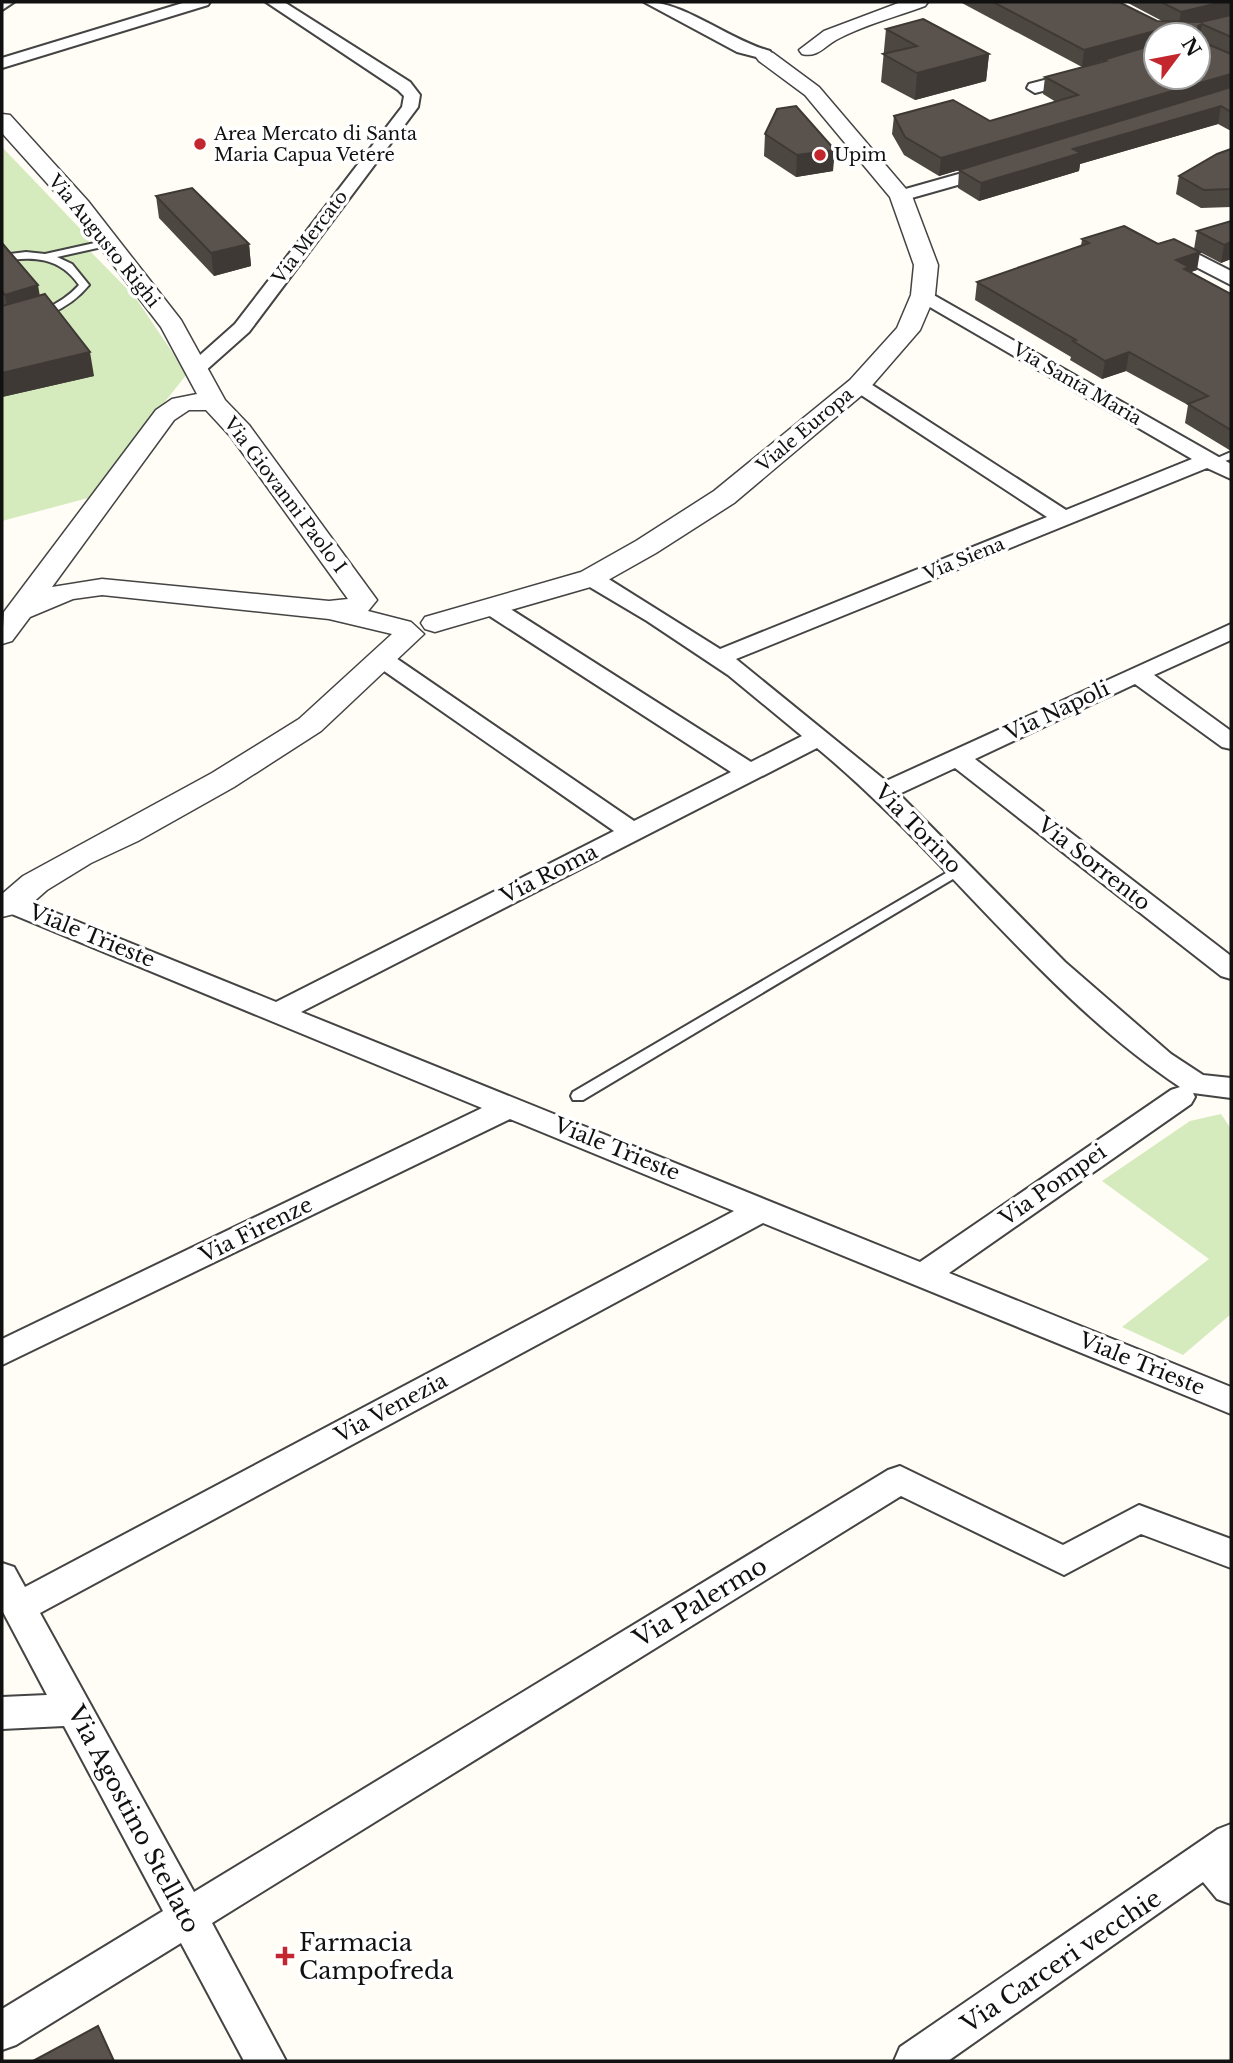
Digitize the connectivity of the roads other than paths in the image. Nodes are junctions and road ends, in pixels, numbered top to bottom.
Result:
1 (202, 2) edge
2 (274, 2) edge
3 (652, 2) edge
4 (892, 2) edge
5 (918, 2) edge
6 (785, 49) junction
7 (2, 63) edge
8 (1089, 73) edge
9 (1035, 88) dead end
10 (812, 91) junction
11 (2, 120) edge
12 (1012, 164) edge
13 (901, 196) junction
14 (108, 243) junction
15 (1176, 249) edge
16 (46, 256) junction
17 (2, 258) edge
18 (1228, 275) edge
19 (923, 295) junction
20 (2, 325) edge
21 (197, 368) junction
22 (859, 386) junction
23 (214, 402) junction
24 (164, 415) junction
25 (1218, 459) edge
26 (1231, 473) edge
27 (1063, 518) junction
28 (65, 549) junction
29 (591, 578) junction
30 (67, 591) junction
31 (362, 599) junction
32 (329, 610) junction
33 (481, 610) junction
34 (10, 624) edge
35 (415, 628) junction
36 (1231, 631) edge
37 (382, 659) junction
38 (719, 659) junction
39 (1137, 674) junction
40 (820, 737) junction
41 (1231, 742) edge
42 (957, 757) junction
43 (750, 773) junction
44 (882, 792) junction
45 (634, 832) junction
46 (958, 870) junction
47 (6, 905) edge
48 (1231, 970) edge
49 (278, 1012) junction
50 (1231, 1089) edge
51 (578, 1096) dead end
52 (1181, 1097) dead end
53 (511, 1106) junction
54 (763, 1209) junction
55 (925, 1274) junction
56 (2, 1353) edge
57 (1231, 1401) edge
58 (1231, 1554) edge
59 (10, 1592) edge
60 (75, 1709) junction
61 (2, 1713) edge
62 (1223, 1863) edge
63 (186, 1915) junction
64 (2, 2031) edge
65 (266, 2061) edge
66 (914, 2061) edge

1 - 7 street
2 - 21 street, Via Mercato
3 - 6 street
4 - 6 street
5 - 6 street
6 - 10 street, Viale Europa
6 - 10 street, Viale Europa
8 - 9 street
10 - 13 street, Viale Europa
11 - 14 street, Via Augusto Righi
12 - 13 street
13 - 19 street, Viale Europa
14 - 16 lane
14 - 21 street, Via Augusto Righi
15 - 18 street
16 - 17 lane
16 - 20 lane
19 - 22 street, Viale Europa
19 - 25 street, Via Santa Maria
21 - 23 street, Via Augusto Righi
21 - 24 street
22 - 27 street
22 - 29 street, Viale Europa
23 - 24 street, Via Giovanni Paolo I
23 - 31 street, Via Giovanni Paolo I
24 - 28 street, Via Giovanni Paolo I
25 - 26 street, Via Santa Maria
25 - 27 street, Via Siena
27 - 38 street, Via Siena
28 - 30 street
28 - 34 street, Via Giovanni Paolo I
29 - 33 street, Viale Europa
29 - 38 street, Via Torino
30 - 32 street
30 - 34 street
31 - 32 street
31 - 33 street
32 - 35 street
33 - 35 street, Viale Europa
33 - 43 street
35 - 37 street
36 - 39 street, Via Napoli
37 - 45 street
37 - 47 street
38 - 40 street, Via Torino
39 - 41 street
39 - 42 street, Via Napoli
40 - 43 street, Via Roma
40 - 44 street, Via Torino
42 - 44 street, Via Napoli
42 - 48 street, Via Sorrento
43 - 45 street, Via Roma
44 - 46 street, Via Torino
45 - 49 street, Via Roma
46 - 50 street, Via Torino
46 - 51 lane
47 - 49 street, Viale Trieste
49 - 53 street, Viale Trieste
52 - 55 street, Via Pompei
53 - 54 street, Viale Trieste
53 - 56 street, Via Firenze
54 - 55 street, Viale Trieste
54 - 59 street, Via Venezia
55 - 57 street, Viale Trieste
58 - 63 street, Via Palermo
59 - 60 street, Via Agostino Stellato
60 - 61 street
60 - 63 street, Via Agostino Stellato
62 - 66 street, Via Carceri vecchie
63 - 64 street
63 - 65 street, Via Agostino Stellato

